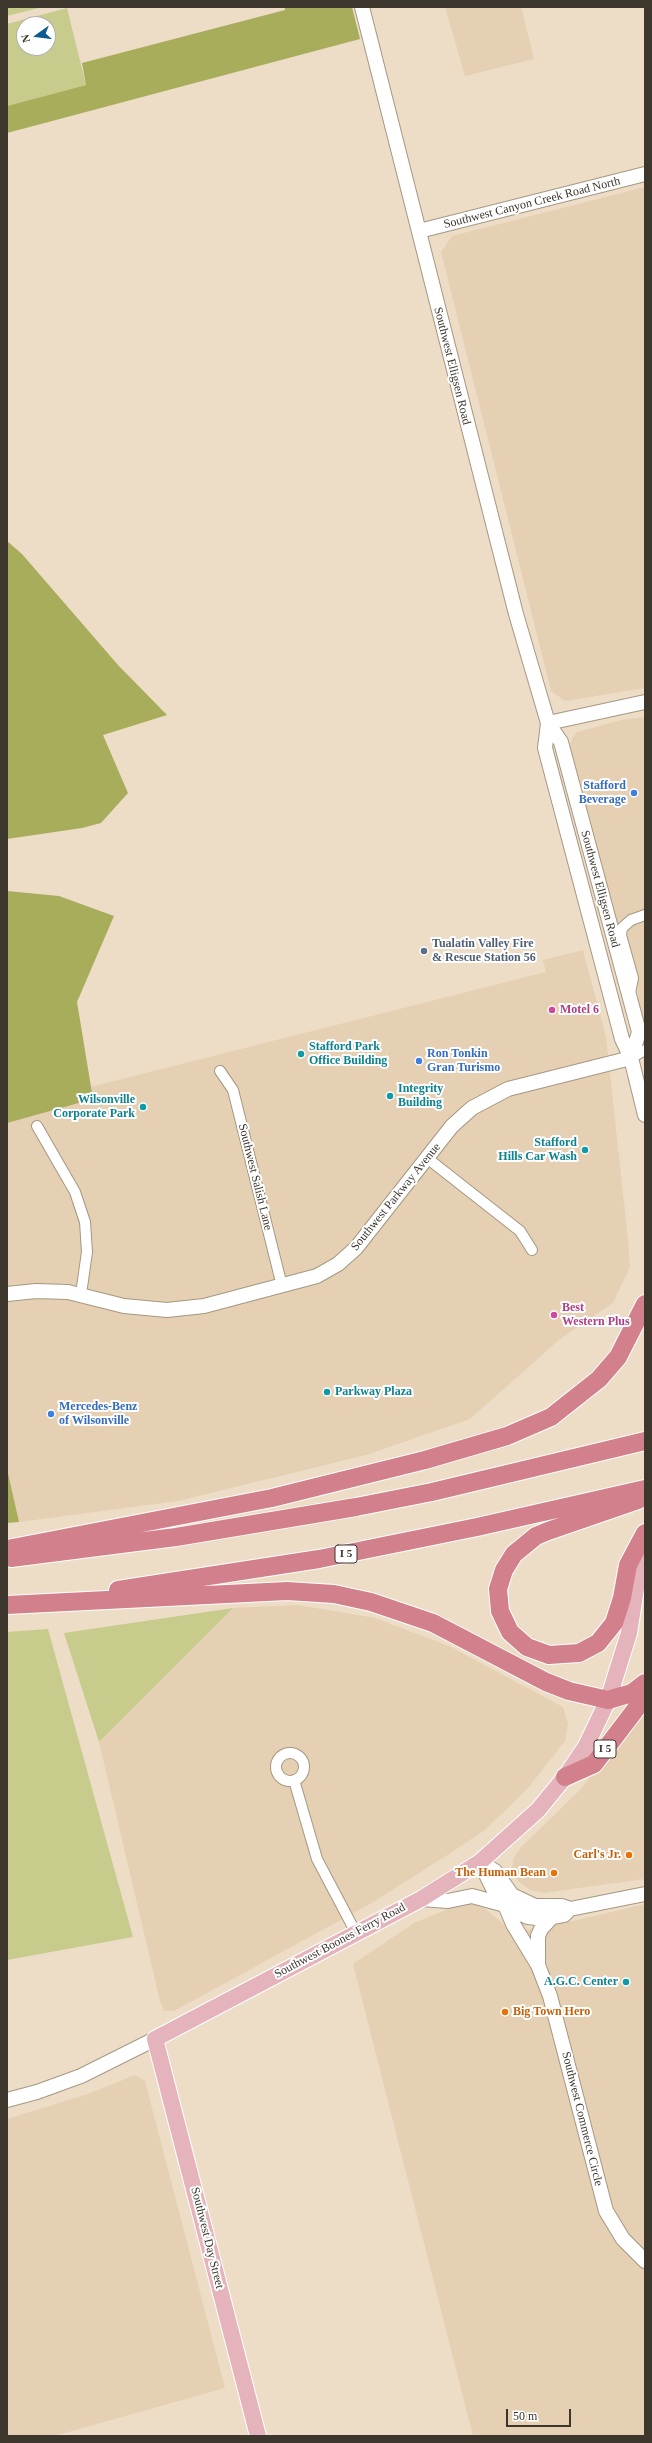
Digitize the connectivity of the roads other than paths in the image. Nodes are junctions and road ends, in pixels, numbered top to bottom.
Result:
1 (362, 7) edge
2 (645, 174) edge
3 (419, 232) junction
4 (645, 702) edge
5 (548, 723) junction
6 (645, 915) edge
7 (629, 995) junction
8 (645, 1050) edge
9 (638, 1058) edge
10 (220, 1071) dead end
11 (645, 1115) edge
12 (36, 1126) dead end
13 (428, 1158) junction
14 (532, 1250) dead end
15 (282, 1286) junction
16 (7, 1294) edge
17 (81, 1294) junction
18 (645, 1304) edge
19 (645, 1431) edge
20 (645, 1441) edge
21 (551, 1463) junction
22 (645, 1489) edge
23 (645, 1498) edge
24 (645, 1528) edge
25 (644, 1533) edge
26 (7, 1549) edge
27 (7, 1559) edge
28 (44, 1602) junction
29 (7, 1605) edge
30 (645, 1683) edge
31 (645, 1697) edge
32 (608, 1700) junction
33 (565, 1777) junction
34 (294, 1780) dead end
35 (480, 1862) junction
36 (645, 1894) edge
37 (420, 1899) junction
38 (505, 1905) junction
39 (521, 1907) junction
40 (570, 1909) junction
41 (552, 1918) junction
42 (356, 1933) junction
43 (538, 1965) junction
44 (155, 2039) junction
45 (7, 2100) edge
46 (645, 2261) edge
47 (258, 2436) edge

1 - 3 main road, Southwest Elligsen Road
2 - 3 main road, Southwest Canyon Creek Road North
3 - 5 main road, Southwest Elligsen Road
4 - 5 main road
5 - 7 main road, Southwest Elligsen Road
5 - 9 main road, Southwest Elligsen Road
6 - 7 street
7 - 9 main road, Southwest Elligsen Road
8 - 9 street
9 - 11 main road, Southwest Elligsen Road
9 - 13 main road, Southwest Parkway Avenue
10 - 15 street, Southwest Salish Lane
12 - 17 street
13 - 14 street
13 - 15 main road, Southwest Parkway Avenue
15 - 17 main road, Southwest Parkway Avenue
16 - 17 main road, Southwest Parkway Avenue
18 - 26 highway
19 - 21 highway
20 - 21 highway
21 - 27 highway
22 - 28 highway, I 5
23 - 25 highway
24 - 25 main road
25 - 32 main road
28 - 29 highway, I 5
28 - 32 highway, I 5
30 - 32 highway, I 5
31 - 33 highway, I 5
32 - 33 main road, Southwest Boones Ferry Road
33 - 35 main road, Southwest Boones Ferry Road
34 - 42 street
35 - 37 main road, Southwest Boones Ferry Road
35 - 38 main road, Southwest Commerce Circle
35 - 39 main road
36 - 40 main road
37 - 38 main road
37 - 42 main road, Southwest Boones Ferry Road
38 - 39 main road, Southwest Commerce Circle
38 - 43 main road, Southwest Commerce Circle
39 - 40 main road
39 - 41 main road
40 - 41 main road
41 - 43 main road, Southwest Commerce Circle
42 - 44 main road, Southwest Boones Ferry Road
43 - 46 main road, Southwest Commerce Circle
44 - 45 main road, Southwest Boones Ferry Road
44 - 47 main road, Southwest Day Street

